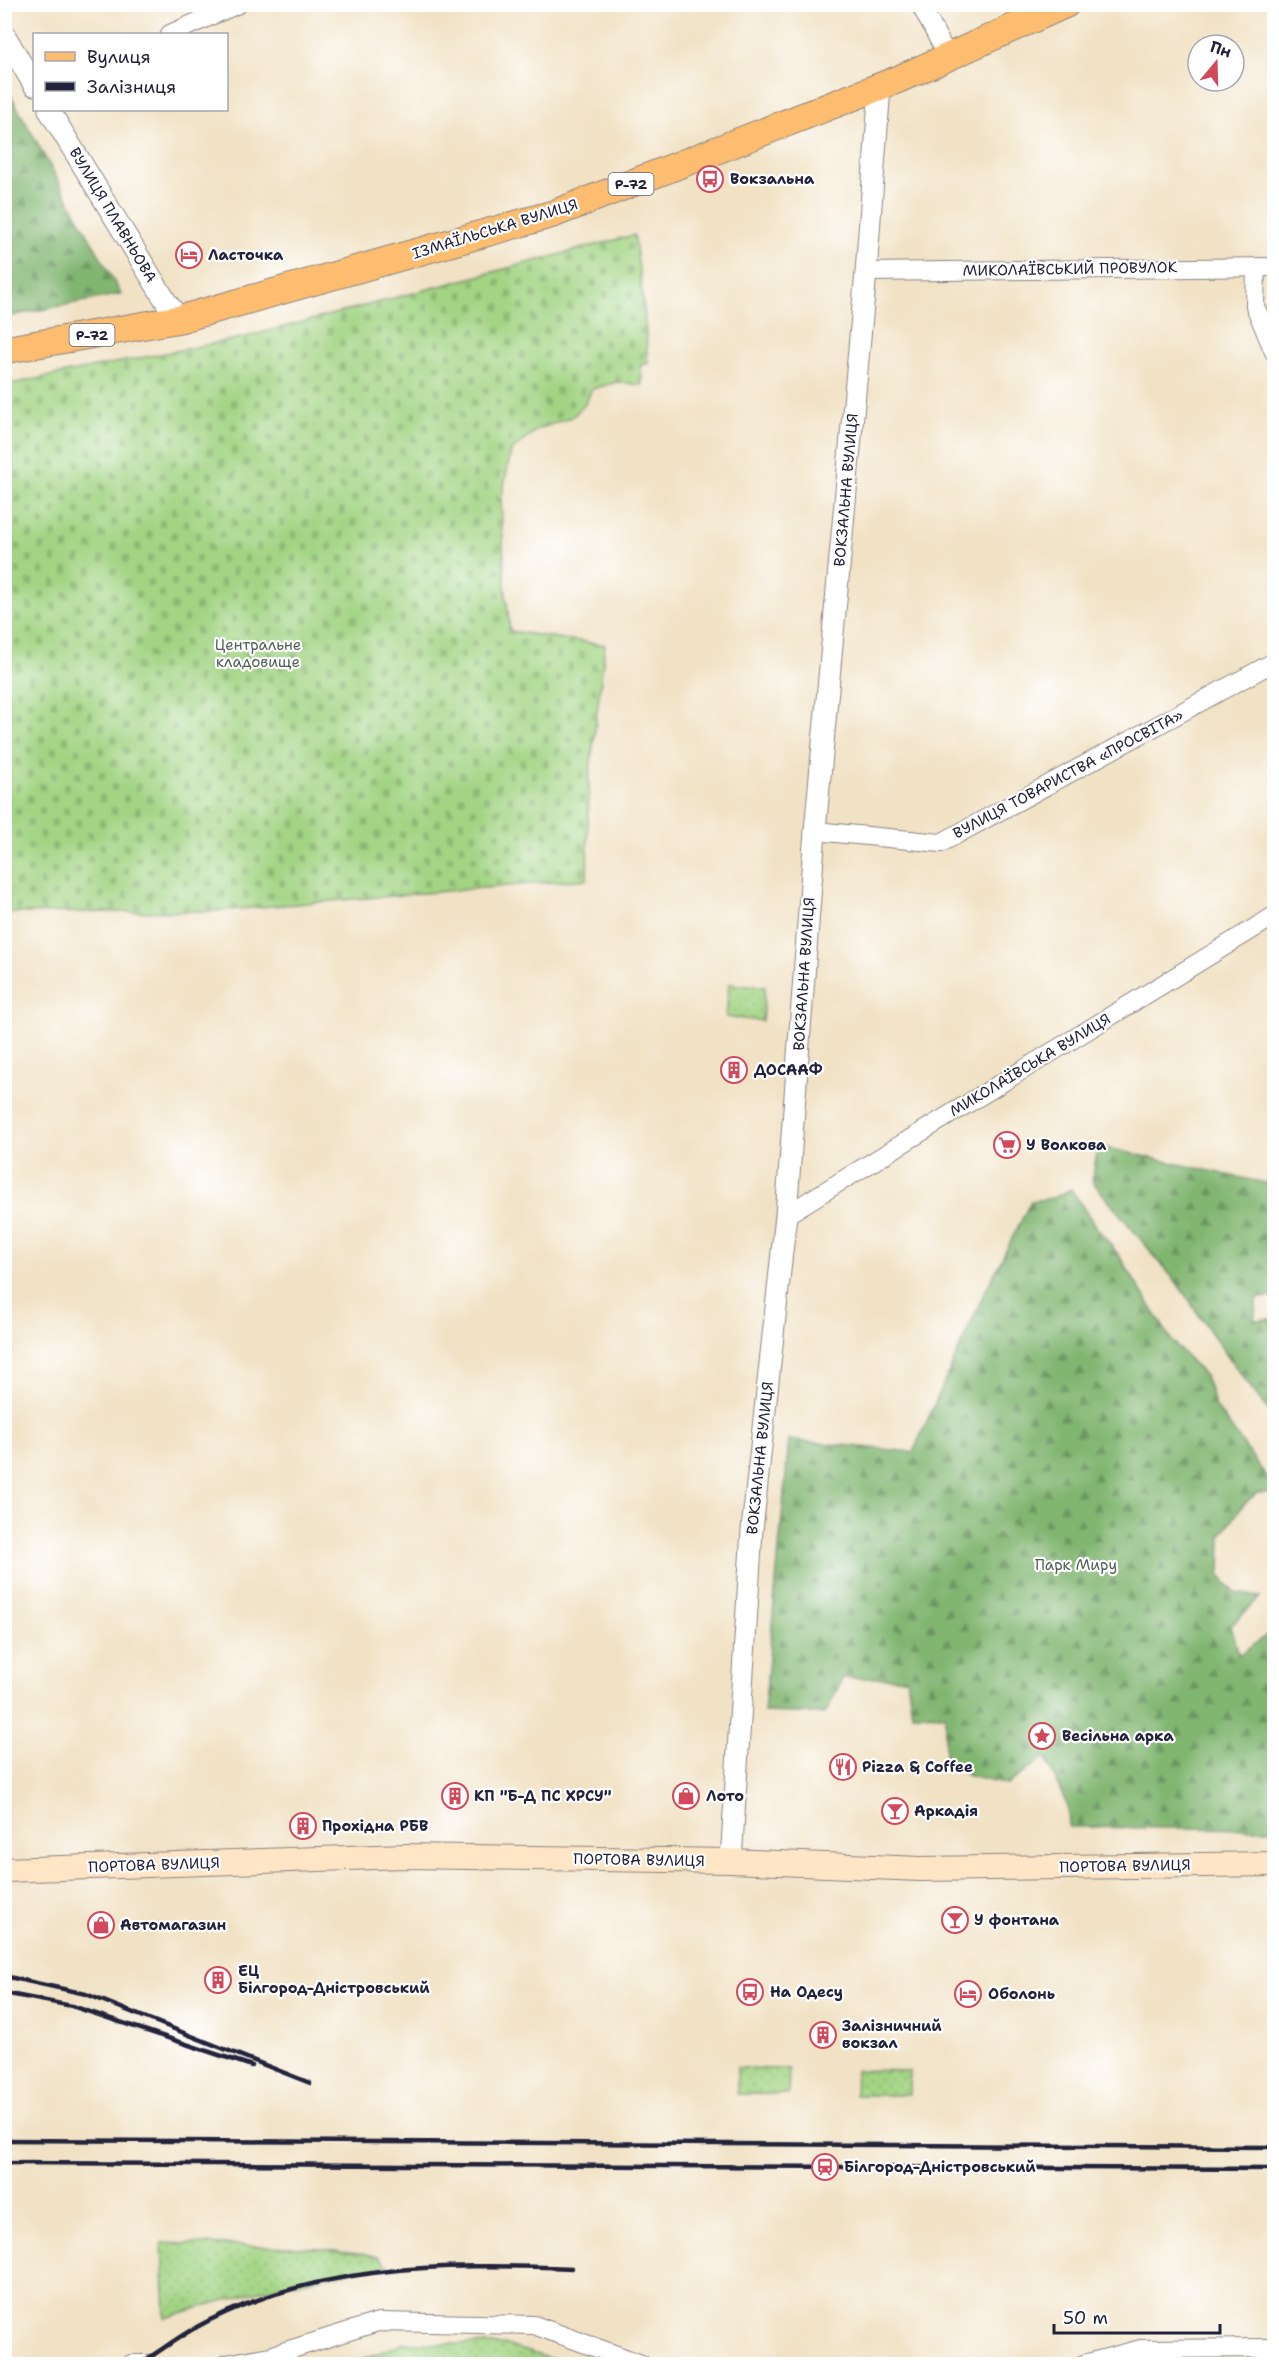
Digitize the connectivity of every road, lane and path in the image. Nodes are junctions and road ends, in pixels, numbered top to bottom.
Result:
1 (238, 4) edge
2 (920, 4) edge
3 (1066, 4) edge
4 (172, 33) edge
5 (4, 34) edge
6 (948, 57) junction
7 (33, 83) edge
8 (880, 87) junction
9 (50, 111) edge
10 (1265, 267) edge
11 (867, 272) junction
12 (180, 320) junction
13 (4, 350) edge
14 (1275, 352) edge
15 (1275, 662) edge
16 (815, 831) junction
17 (1275, 916) edge
18 (786, 1215) junction
19 (731, 1861) junction
20 (1275, 1864) edge
21 (4, 1870) edge
22 (1275, 2348) edge
23 (131, 2364) edge
24 (149, 2364) edge
25 (226, 2364) edge
26 (641, 2364) edge
27 (1083, 2364) edge

1 - 4 street
2 - 6 street
3 - 6 main road, ІЗМАЇЛЬСЬКА ВУЛИЦЯ / Р-72
5 - 7 street
6 - 8 main road, ІЗМАЇЛЬСЬКА ВУЛИЦЯ / Р-72
8 - 11 street, ВОКЗАЛЬНА ВУЛИЦЯ
8 - 12 main road, ІЗМАЇЛЬСЬКА ВУЛИЦЯ / Р-72
9 - 12 street, ВУЛИЦЯ ПЛАВНЬОВА
10 - 11 street, МИКОЛАЇВСЬКИЙ ПРОВУЛОК
10 - 14 street
11 - 16 street, ВОКЗАЛЬНА ВУЛИЦЯ
12 - 13 main road, ІЗМАЇЛЬСЬКА ВУЛИЦЯ / Р-72
15 - 16 street, ВУЛИЦЯ ТОВАРИСТВА «ПРОСВІТА»
16 - 18 street, ВОКЗАЛЬНА ВУЛИЦЯ
17 - 18 street, МИКОЛАЇВСЬКА ВУЛИЦЯ
18 - 19 street, ВОКЗАЛЬНА ВУЛИЦЯ
19 - 20 main road, ПОРТОВА ВУЛИЦЯ
19 - 21 main road, ПОРТОВА ВУЛИЦЯ
22 - 27 street
23 - 24 street
25 - 26 street

